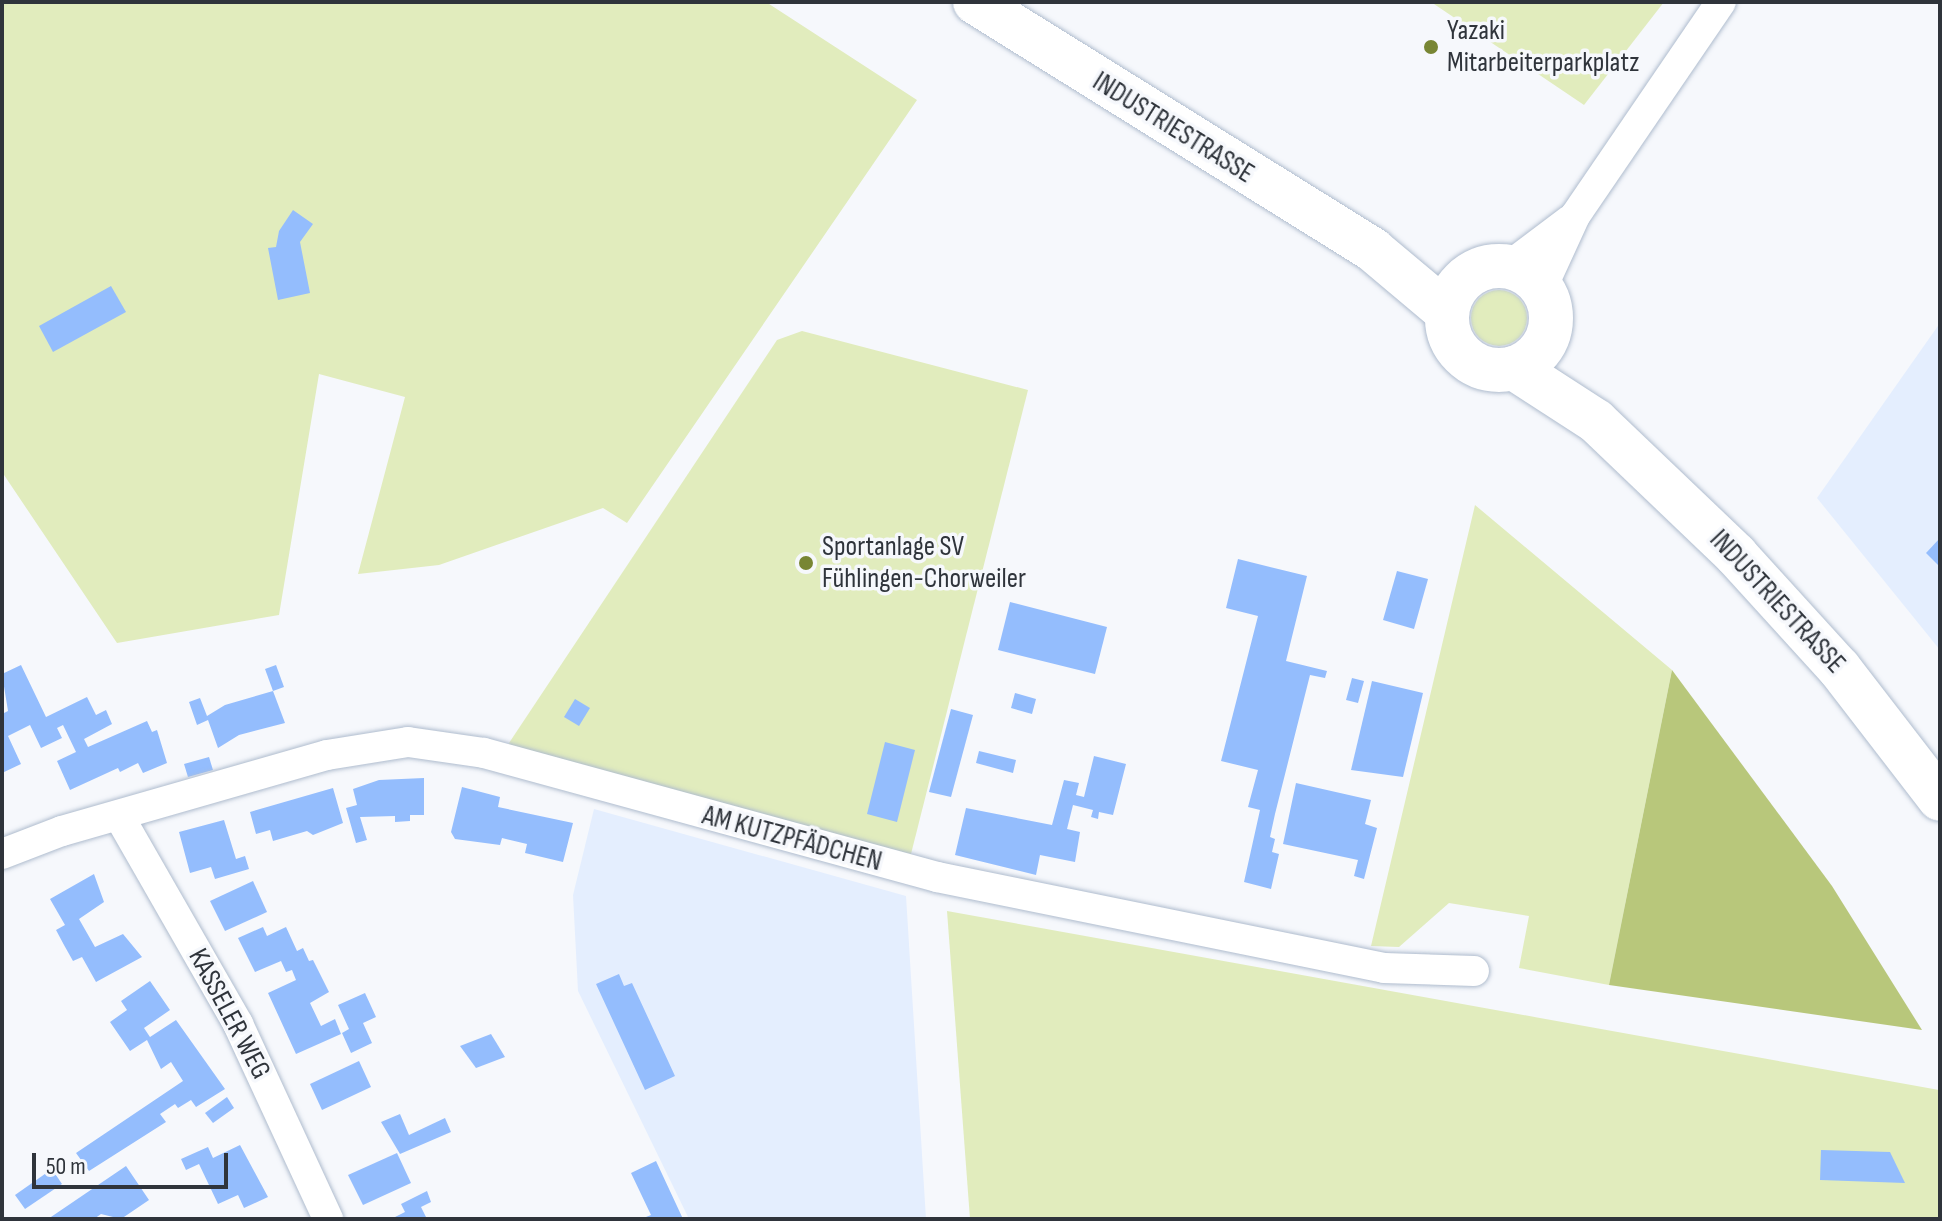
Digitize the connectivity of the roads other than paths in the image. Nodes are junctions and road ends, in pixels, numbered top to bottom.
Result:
1 (975, 2) edge
2 (1721, 2) edge
3 (1526, 277) junction
4 (1457, 294) junction
5 (1529, 355) junction
6 (1940, 799) edge
7 (119, 816) junction
8 (2, 854) edge
9 (1474, 971) dead end
10 (328, 1219) edge

1 - 4 main road, INDUSTRIESTRASSE
2 - 3 street
3 - 4 main road
3 - 5 main road
4 - 5 main road
5 - 6 main road, INDUSTRIESTRASSE
7 - 8 street, AM KUTZPFÄDCHEN
7 - 9 street, AM KUTZPFÄDCHEN
7 - 10 street, KASSELER WEG

